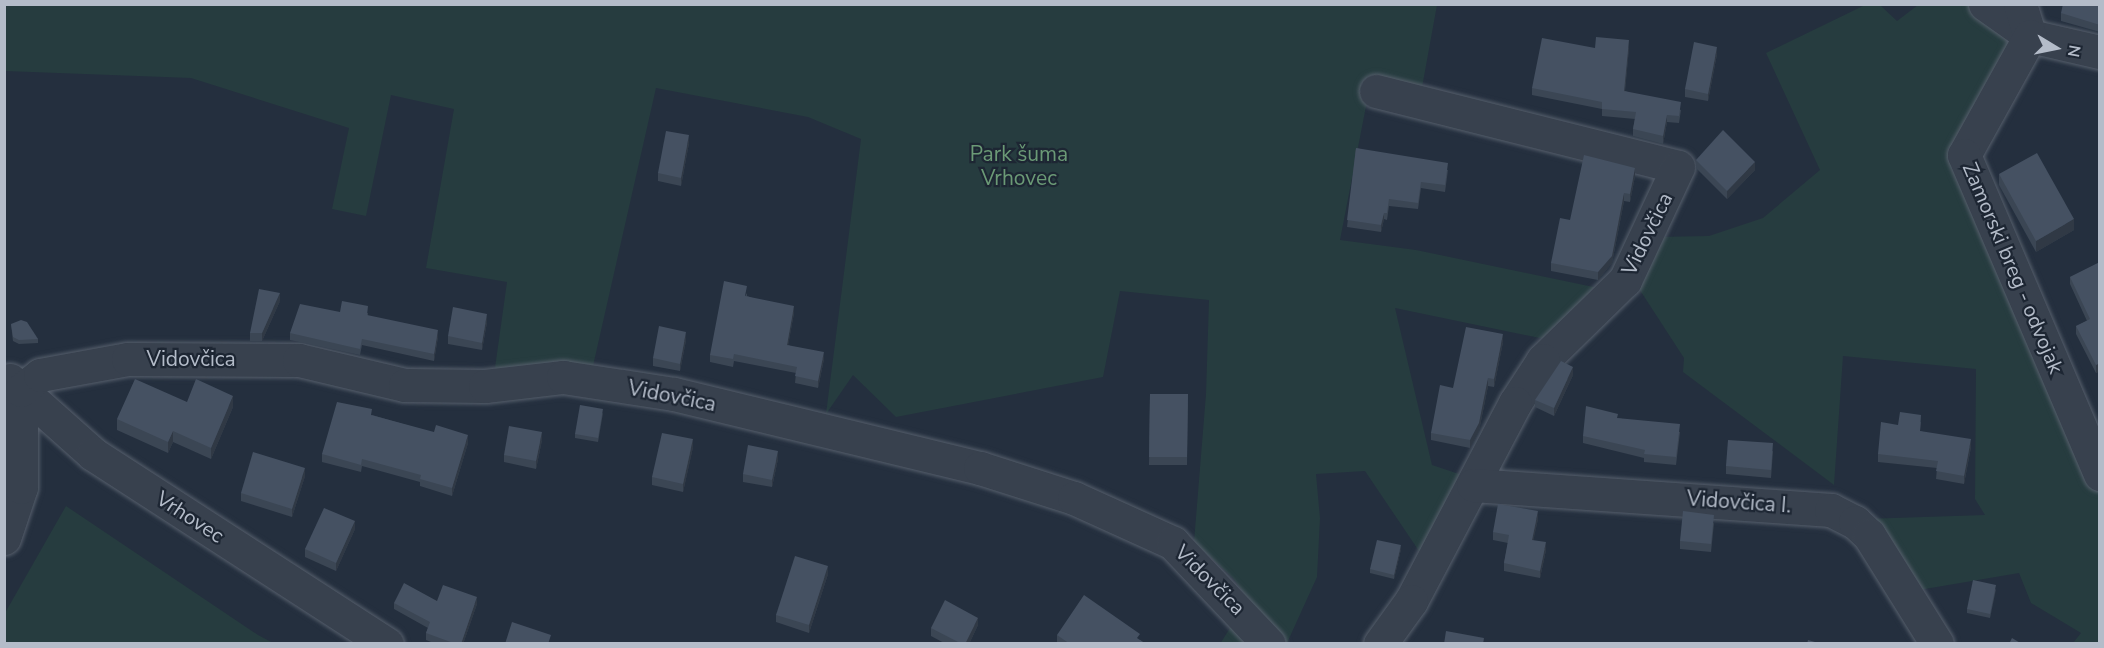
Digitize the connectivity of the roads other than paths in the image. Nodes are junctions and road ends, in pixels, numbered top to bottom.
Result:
1 (1985, 4) edge
2 (2020, 4) edge
3 (2030, 36) junction
4 (2100, 52) edge
5 (1376, 91) dead end
6 (13, 382) edge
7 (2100, 474) edge
8 (1473, 485) junction
9 (4, 538) edge
10 (387, 644) edge
11 (1269, 644) edge
12 (1380, 644) edge
13 (1937, 644) edge

1 - 3 street
2 - 3 street
3 - 4 street
3 - 7 street, Zamorski breg - odvojak
5 - 8 street, Vidovčica
6 - 9 street
6 - 10 street, Vrhovec
6 - 11 street, Vidovčica
8 - 12 street, Vidovčica
8 - 13 street, Vidovčica I.

